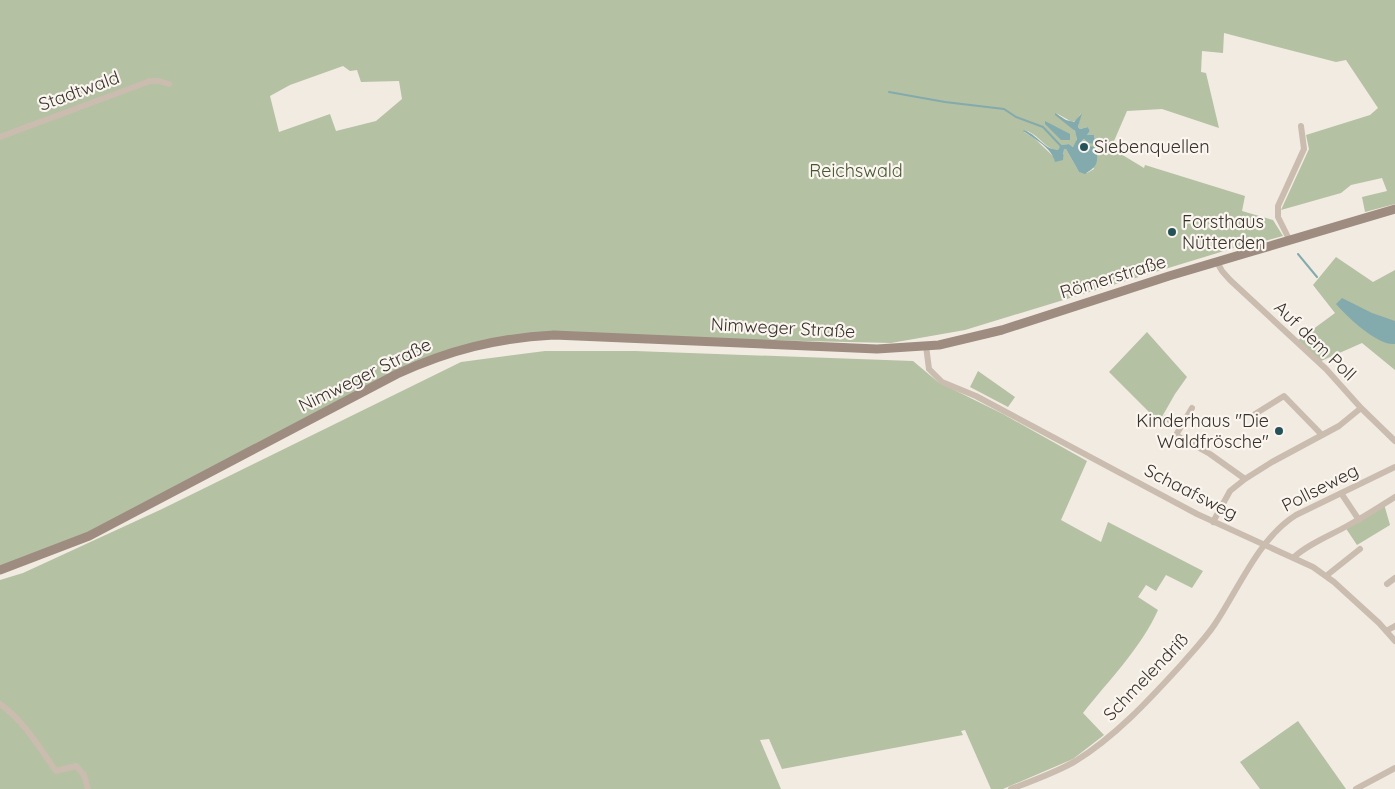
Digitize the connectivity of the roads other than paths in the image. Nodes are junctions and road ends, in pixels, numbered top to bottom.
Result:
1 (169, 84) dead end
2 (1301, 126) dead end
3 (0, 137) edge
4 (1395, 209) edge
5 (1290, 241) junction
6 (1218, 262) junction
7 (926, 346) junction
8 (1192, 408) dead end
9 (1361, 408) junction
10 (1255, 414) dead end
11 (1166, 418) dead end
12 (1181, 426) junction
13 (1322, 435) junction
14 (1395, 440) edge
15 (1395, 467) edge
16 (1245, 479) junction
17 (1341, 493) junction
18 (1395, 497) edge
19 (1359, 520) junction
20 (1214, 522) junction
21 (1266, 545) junction
22 (1360, 549) dead end
23 (1293, 558) junction
24 (0, 570) edge
25 (1326, 576) junction
26 (1395, 578) edge
27 (1387, 584) dead end
28 (1395, 626) edge
29 (1386, 631) junction
30 (1395, 641) edge
31 (0, 704) edge
32 (1395, 768) edge
33 (88, 789) edge
34 (1011, 789) edge
35 (1356, 789) edge

1 - 3 street, Stadtwald
2 - 5 street
4 - 5 main road, Römerstraße
5 - 6 main road, Römerstraße
6 - 7 main road, Römerstraße
6 - 9 street, Auf dem Poll
7 - 20 street, Schaafsweg
7 - 24 main road, Nimweger Straße
8 - 12 street
9 - 13 street
9 - 14 street, Auf dem Poll
10 - 13 street
11 - 12 street
12 - 16 street
13 - 16 street
15 - 17 street, Pollseweg
16 - 20 street
17 - 19 street
17 - 21 street, Pollseweg
18 - 19 street
19 - 23 street
20 - 21 street, Schaafsweg
21 - 23 street, Schaafsweg
21 - 34 street, Schmelendriß
22 - 25 street
23 - 25 street, Schaafsweg
25 - 29 street, Schaafsweg
26 - 27 street
28 - 29 street
29 - 30 street, Schaafsweg
31 - 33 street
32 - 35 street

